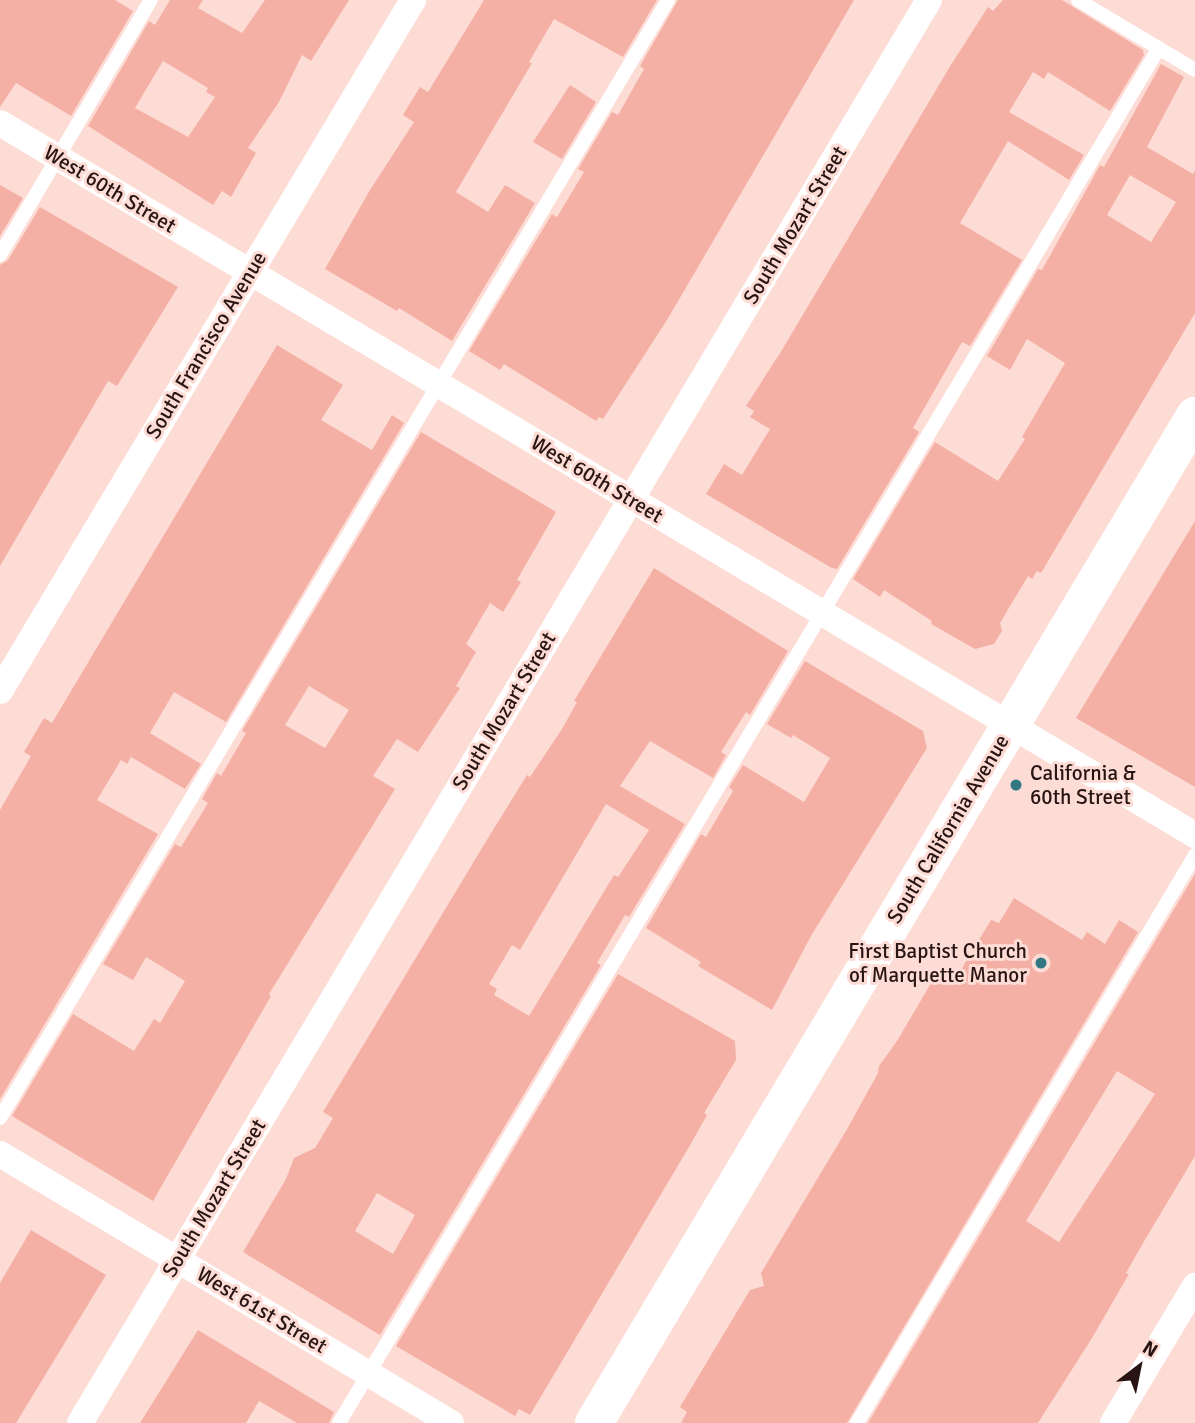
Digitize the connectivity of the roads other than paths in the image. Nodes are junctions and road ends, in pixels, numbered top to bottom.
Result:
1 (151, 0) edge
2 (412, 0) edge
3 (668, 0) edge
4 (929, 0) edge
5 (1078, 0) edge
6 (1158, 48) junction
7 (1195, 70) edge
8 (0, 123) edge
9 (58, 158) junction
10 (0, 255) edge
11 (250, 272) junction
12 (440, 386) junction
13 (1195, 416) edge
14 (631, 499) junction
15 (822, 613) junction
16 (0, 691) edge
17 (1010, 725) junction
18 (1195, 835) edge
19 (1195, 855) edge
20 (0, 1118) edge
21 (0, 1154) edge
22 (177, 1259) junction
23 (1195, 1286) edge
24 (368, 1374) junction
25 (80, 1423) edge
26 (339, 1423) edge
27 (451, 1423) edge
28 (594, 1423) edge
29 (857, 1423) edge
30 (1113, 1423) edge

1 - 9 lane
2 - 11 street, South Francisco Avenue
3 - 12 lane
4 - 14 street, South Mozart Street
5 - 6 lane
6 - 7 lane
6 - 15 lane
8 - 9 street, West 60th Street
9 - 10 lane
9 - 11 street, West 60th Street
11 - 12 street, West 60th Street
11 - 16 street, South Francisco Avenue
12 - 14 street, West 60th Street
12 - 20 lane
13 - 17 street, South California Avenue
14 - 15 street, West 60th Street
14 - 22 street, South Mozart Street
15 - 17 street, West 60th Street
15 - 24 lane
17 - 18 street, West 60th Street
17 - 28 street, South California Avenue
19 - 29 lane
21 - 22 street, West 61st Street
22 - 24 street, West 61st Street
22 - 25 street, South Mozart Street
23 - 30 street
24 - 26 lane
24 - 27 street, West 61st Street

